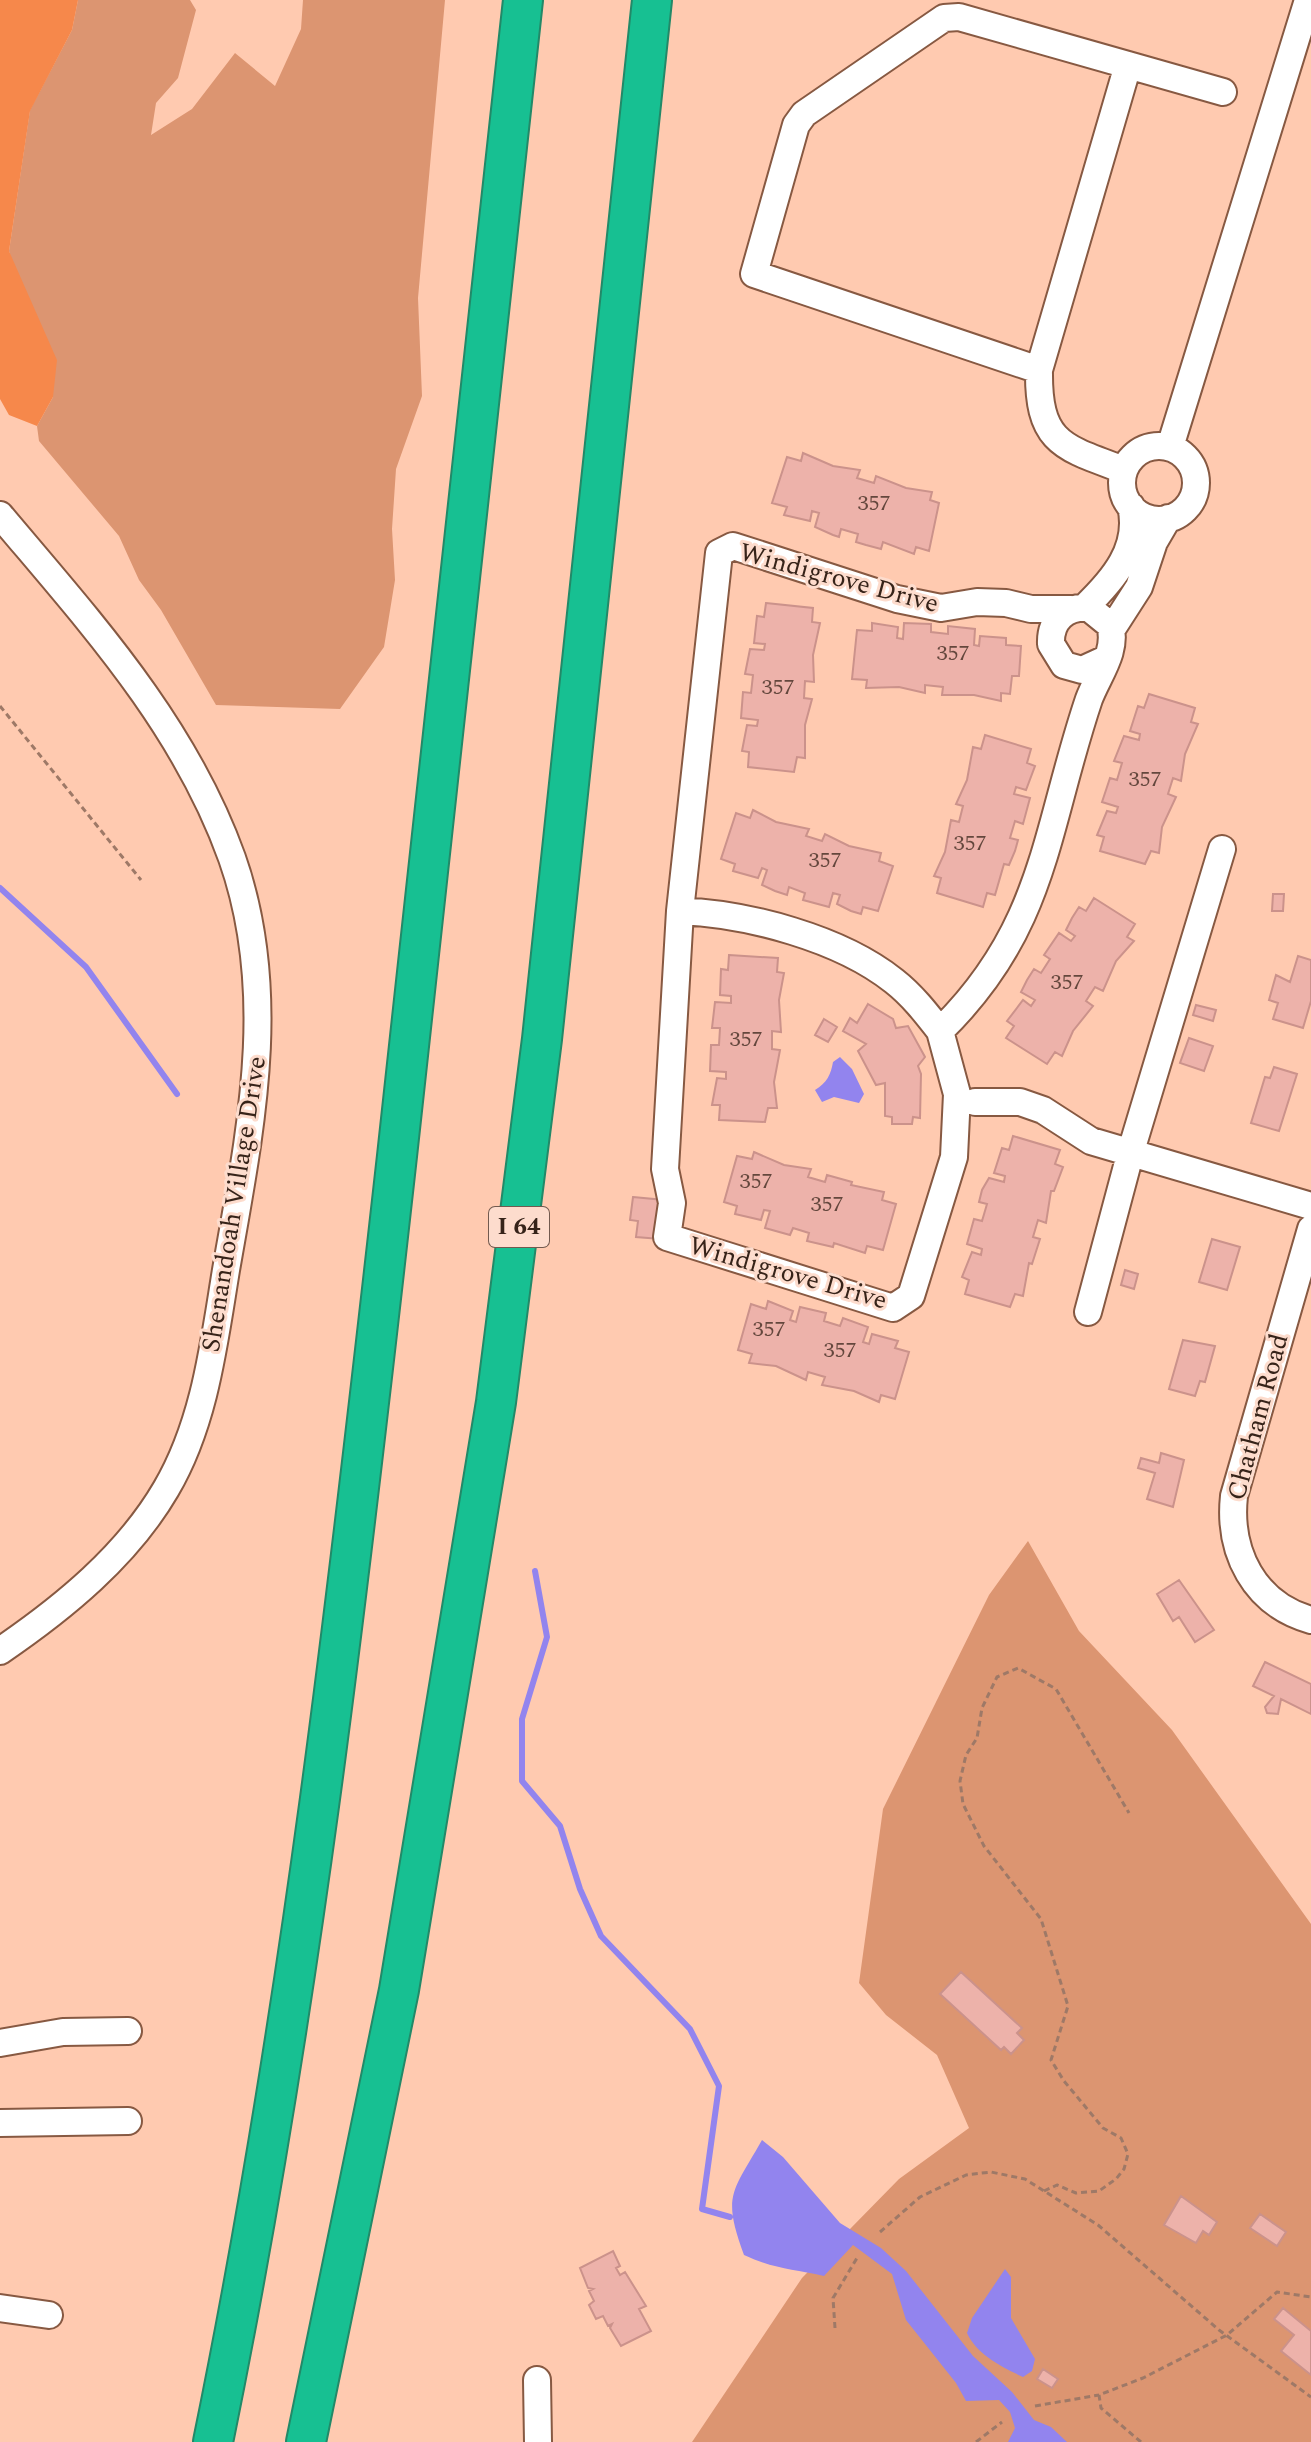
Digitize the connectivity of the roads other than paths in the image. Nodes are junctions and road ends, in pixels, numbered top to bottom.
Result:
1 (523, 0) edge
2 (652, 0) edge
3 (1308, 0) edge
4 (1128, 65) junction
5 (1223, 92) dead end
6 (1039, 370) junction
7 (1170, 447) junction
8 (1124, 470) junction
9 (1131, 506) junction
10 (0, 515) edge
11 (1168, 518) junction
12 (1078, 608) junction
13 (1031, 609) junction
14 (1112, 629) junction
15 (1050, 636) junction
16 (1106, 659) junction
17 (1073, 669) junction
18 (1089, 700) junction
19 (1222, 849) dead end
20 (680, 911) junction
21 (940, 1031) junction
22 (975, 1102) dead end
23 (1131, 1151) junction
24 (1311, 1206) edge
25 (1311, 1229) edge
26 (1088, 1312) dead end
27 (1311, 1620) edge
28 (0, 1651) edge
29 (128, 2031) dead end
30 (0, 2043) edge
31 (128, 2121) dead end
32 (0, 2123) edge
33 (0, 2308) edge
34 (49, 2315) dead end
35 (537, 2380) dead end
36 (213, 2442) edge
37 (306, 2442) edge
38 (538, 2442) edge

1 - 36 highway
2 - 37 highway, I 64
3 - 7 street
4 - 5 street
4 - 6 street
4 - 6 street
6 - 8 street
7 - 8 street
7 - 11 street
8 - 9 street
9 - 11 street
9 - 12 street
10 - 28 street, Shenandoah Village Drive
11 - 14 street
12 - 13 street, Windigrove Drive
12 - 14 street
12 - 15 street
13 - 15 street
13 - 20 street, Windigrove Drive
14 - 16 street
15 - 17 street
16 - 17 street
16 - 18 street
17 - 18 street
18 - 21 street
19 - 23 street
20 - 21 street, Windigrove Drive
20 - 21 street, Windigrove Drive
22 - 23 street
23 - 24 street
23 - 26 street
25 - 27 street, Chatham Road
29 - 30 street
31 - 32 street
33 - 34 street
35 - 38 street

